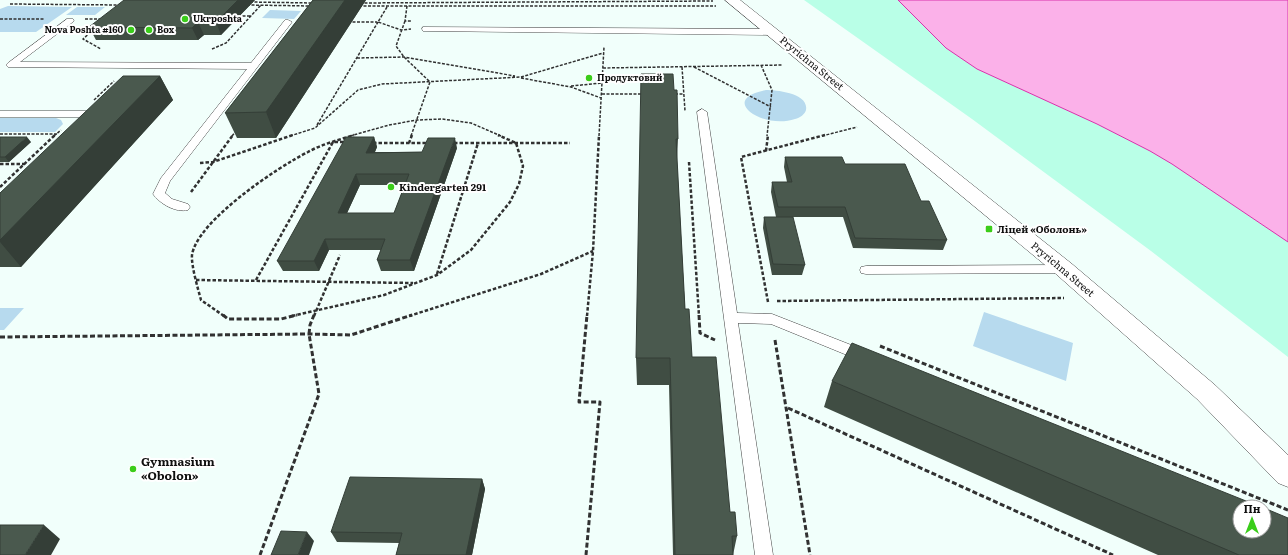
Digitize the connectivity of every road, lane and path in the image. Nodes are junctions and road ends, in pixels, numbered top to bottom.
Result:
1 (411, 0) edge
2 (528, 0) edge
3 (248, 2) dead end
4 (722, 2) edge
5 (320, 3) edge
6 (360, 3) dead end
7 (527, 3) junction
8 (10, 4) dead end
9 (408, 4) junction
10 (245, 5) dead end
11 (261, 5) junction
12 (313, 6) edge
13 (358, 6) dead end
14 (388, 6) junction
15 (117, 10) edge
16 (236, 16) edge
17 (250, 16) junction
18 (105, 19) edge
19 (70, 21) dead end
20 (405, 21) dead end
21 (288, 22) dead end
22 (347, 22) dead end
23 (378, 22) junction
24 (99, 24) edge
25 (94, 29) edge
26 (426, 29) joint
27 (401, 30) junction
28 (773, 32) junction
29 (83, 39) dead end
30 (604, 47) dead end
31 (206, 52) dead end
32 (603, 53) junction
33 (404, 57) junction
34 (357, 58) junction
35 (135, 65) junction
36 (788, 65) dead end
37 (254, 66) junction
38 (694, 66) junction
39 (761, 66) junction
40 (682, 67) junction
41 (603, 68) junction
42 (129, 76) edge
43 (521, 77) junction
44 (430, 82) junction
45 (602, 83) junction
46 (571, 86) junction
47 (647, 94) edge
48 (669, 94) edge
49 (684, 94) junction
50 (602, 96) junction
51 (771, 107) junction
52 (92, 108) junction
53 (702, 112) dead end
54 (0, 114) edge
55 (686, 118) dead end
56 (417, 120) junction
57 (78, 124) edge
58 (864, 125) dead end
59 (66, 126) dead end
60 (315, 128) junction
61 (237, 130) edge
62 (0, 134) edge
63 (57, 134) junction
64 (333, 142) junction
65 (348, 142) edge
66 (371, 143) edge
67 (409, 143) junction
68 (432, 143) edge
69 (447, 143) edge
70 (478, 143) junction
71 (516, 143) junction
72 (570, 143) dead end
73 (766, 151) junction
74 (688, 158) dead end
75 (213, 162) junction
76 (178, 163) junction
77 (0, 164) edge
78 (25, 164) junction
79 (0, 187) edge
80 (182, 206) joint
81 (593, 251) junction
82 (340, 256) dead end
83 (1064, 269) junction
84 (866, 270) dead end
85 (437, 275) junction
86 (196, 280) junction
87 (256, 280) junction
88 (329, 281) junction
89 (416, 283) junction
90 (1071, 298) dead end
91 (768, 301) junction
92 (776, 301) dead end
93 (783, 307) dead end
94 (316, 312) junction
95 (731, 318) junction
96 (772, 319) junction
97 (309, 334) junction
98 (0, 337) edge
99 (878, 345) dead end
100 (735, 349) junction
101 (874, 360) edge
102 (788, 408) junction
103 (1288, 474) edge
104 (1288, 510) edge
105 (260, 555) edge
106 (586, 555) edge
107 (764, 555) edge
108 (810, 555) edge
109 (1113, 555) edge

1 - 9 path
2 - 7 path
3 - 5 path
4 - 7 path
4 - 14 path
4 - 28 street, Pryrichna Street
6 - 9 path
7 - 9 path
8 - 15 path
10 - 11 path
11 - 12 path
11 - 17 path
13 - 14 path
14 - 23 path
16 - 17 path
17 - 31 path
18 - 24 path
19 - 35 lane
20 - 27 path
21 - 37 lane
22 - 23 path
23 - 27 path
23 - 34 path
25 - 29 path
26 - 27 path
26 - 28 lane
27 - 33 path
28 - 83 street, Pryrichna Street
30 - 32 path
32 - 41 path
32 - 43 path
33 - 34 path
33 - 43 path
33 - 44 path
34 - 60 path
35 - 37 lane
35 - 42 lane
35 - 52 path
36 - 39 path
37 - 76 lane
38 - 39 path
38 - 40 path
38 - 51 path
39 - 51 path
40 - 41 path
40 - 49 path
41 - 45 path
43 - 44 path
43 - 46 path
44 - 56 path
44 - 60 path
45 - 46 path
45 - 50 path
46 - 50 path
47 - 50 path
48 - 49 path
49 - 55 path
50 - 81 path
51 - 73 path
52 - 54 lane
52 - 57 lane
53 - 95 lane
56 - 64 path
56 - 67 path
56 - 71 path
58 - 73 path
59 - 63 path
60 - 75 path
61 - 75 path
62 - 63 path
63 - 78 path
64 - 65 path
64 - 86 path
64 - 87 path
66 - 67 path
67 - 68 path
69 - 70 path
70 - 71 path
70 - 85 path
71 - 72 path
71 - 85 path
73 - 91 path
74 - 100 path
75 - 76 path
75 - 80 path
76 - 80 lane
77 - 78 path
78 - 79 path
81 - 97 path
81 - 106 path
82 - 88 path
83 - 84 lane
83 - 103 street, Pryrichna Street
85 - 89 path
86 - 87 path
86 - 94 path
87 - 88 path
88 - 89 path
88 - 94 path
89 - 94 path
90 - 92 path
91 - 93 path
91 - 96 path
94 - 97 path
95 - 96 lane
95 - 100 lane
96 - 101 lane
96 - 102 path
97 - 98 path
97 - 105 path
99 - 104 path
100 - 107 lane
102 - 108 path
102 - 109 path

